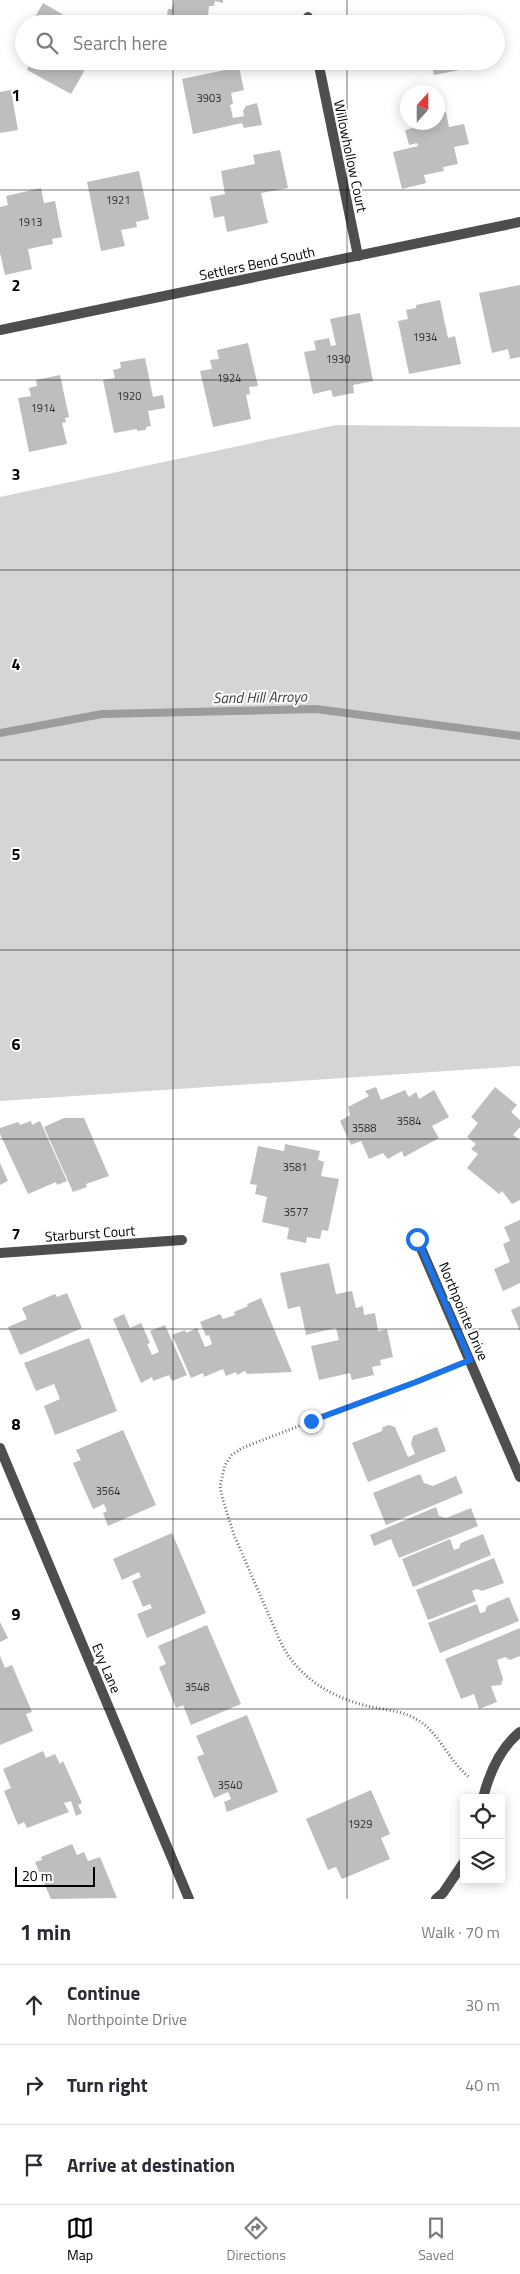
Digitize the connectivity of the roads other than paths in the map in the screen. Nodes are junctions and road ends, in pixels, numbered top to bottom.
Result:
1 (320, 70) edge
2 (520, 222) edge
3 (358, 256) junction
4 (0, 330) edge
5 (417, 1239) dead end
6 (182, 1240) dead end
7 (0, 1253) edge
8 (0, 1448) edge
9 (520, 1477) edge
10 (520, 1732) edge
11 (484, 1794) edge
12 (460, 1868) edge
13 (190, 1899) edge
14 (436, 1899) edge

1 - 3 street, Willowhollow Court
2 - 3 street, Settlers Bend South
3 - 4 street, Settlers Bend South
5 - 9 street, Northpointe Drive
6 - 7 street, Starburst Court
8 - 13 street, Evy Lane
10 - 11 street
12 - 14 street

